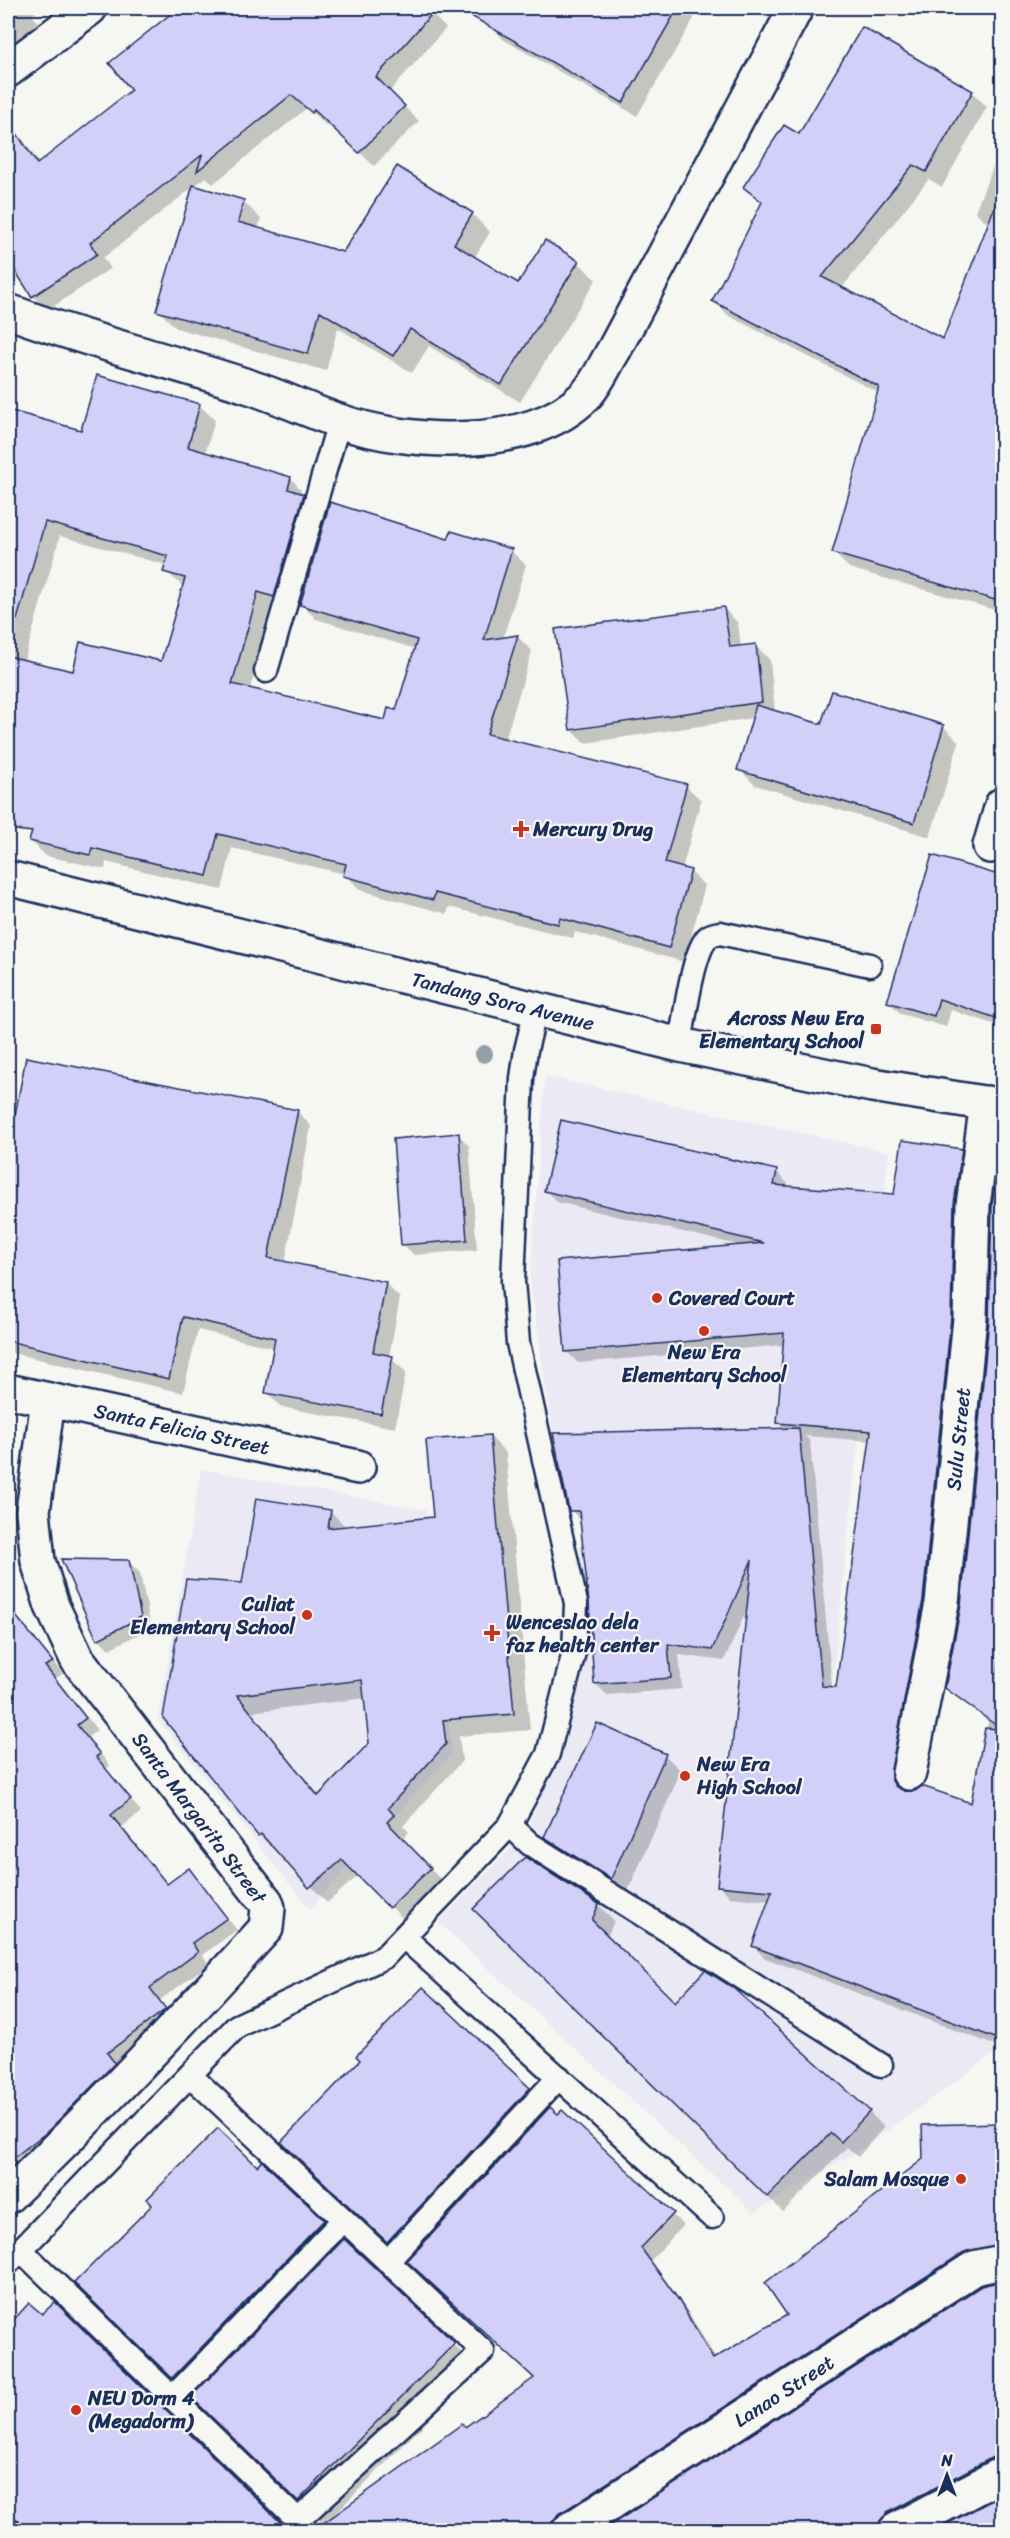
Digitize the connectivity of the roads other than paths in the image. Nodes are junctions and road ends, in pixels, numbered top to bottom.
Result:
1 (90, 8) edge
2 (796, 8) edge
3 (8, 70) edge
4 (8, 311) edge
5 (339, 422) junction
6 (266, 670) dead end
7 (1002, 805) edge
8 (990, 846) dead end
9 (8, 878) edge
10 (870, 965) dead end
11 (536, 1009) junction
12 (680, 1045) junction
13 (995, 1105) edge
14 (8, 1390) edge
15 (48, 1400) junction
16 (358, 1467) dead end
17 (909, 1773) dead end
18 (510, 1825) junction
19 (404, 1936) junction
20 (880, 2065) dead end
21 (190, 2075) junction
22 (559, 2077) junction
23 (8, 2196) edge
24 (712, 2217) dead end
25 (343, 2220) junction
26 (14, 2256) edge
27 (388, 2261) junction
28 (1002, 2262) edge
29 (173, 2397) junction
30 (1002, 2474) edge
31 (569, 2530) edge
32 (896, 2530) edge

1 - 3 street
2 - 5 street
4 - 5 street
5 - 6 lane
7 - 8 street
9 - 11 street, Tandang Sora Avenue
10 - 12 lane
11 - 12 street, Tandang Sora Avenue
11 - 18 lane
12 - 13 street, Tandang Sora Avenue
13 - 17 street, Sulu Street
14 - 15 street, Santa Felicia Street
15 - 16 street, Santa Felicia Street
15 - 23 street, Santa Margarita Street
18 - 19 lane
18 - 20 lane
19 - 21 lane
19 - 22 lane
21 - 25 lane
21 - 26 lane
22 - 24 lane
22 - 27 lane
25 - 27 lane
25 - 29 lane
26 - 29 lane
27 - 29 lane
28 - 31 street, Lanao Street
30 - 32 street

